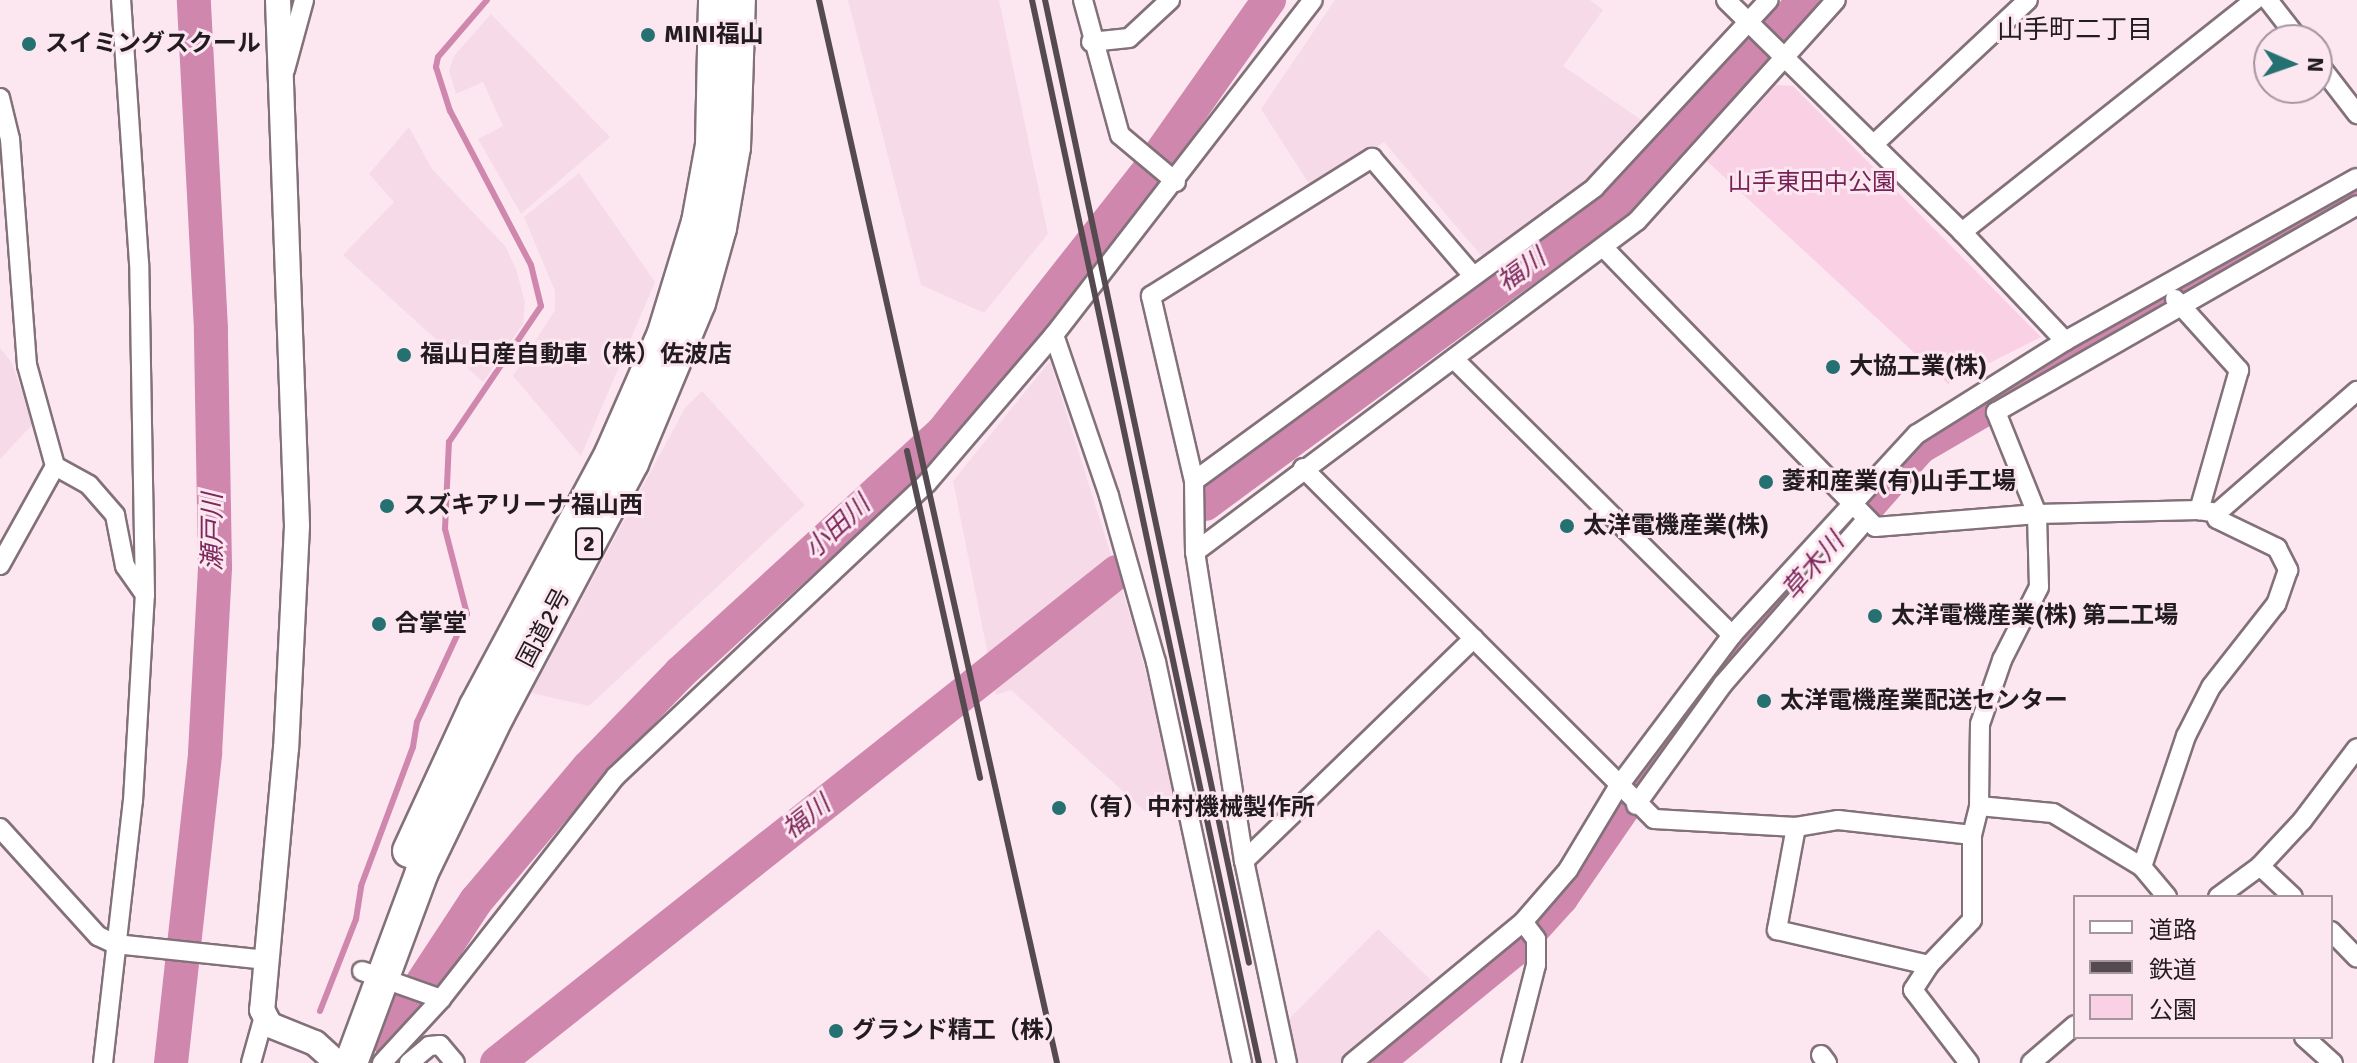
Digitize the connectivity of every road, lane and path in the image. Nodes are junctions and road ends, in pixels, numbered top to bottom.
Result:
1 (121, 0) edge
2 (278, 0) edge
3 (304, 0) edge
4 (715, 0) edge
5 (739, 0) edge
6 (1083, 0) edge
7 (1145, 0) edge
8 (1170, 0) edge
9 (1313, 0) edge
10 (1726, 0) edge
11 (1769, 0) edge
12 (1836, 0) edge
13 (2028, 0) edge
14 (2255, 0) edge
15 (2268, 0) edge
16 (1150, 21) junction
17 (1752, 24) junction
18 (2287, 24) edge
19 (1091, 42) junction
20 (1782, 54) junction
21 (281, 80) junction
22 (2333, 83) edge
23 (0, 98) edge
24 (2357, 114) edge
25 (1873, 145) junction
26 (2357, 178) edge
27 (1173, 180) junction
28 (2357, 205) edge
29 (1962, 232) junction
30 (1604, 248) junction
31 (1473, 276) junction
32 (2172, 296) junction
33 (1054, 335) junction
34 (2065, 341) junction
35 (1454, 359) junction
36 (2357, 391) edge
37 (1991, 402) junction
38 (55, 466) junction
39 (1303, 468) junction
40 (1194, 481) junction
41 (1860, 511) junction
42 (2208, 512) junction
43 (2037, 514) junction
44 (1195, 552) junction
45 (0, 565) edge
46 (145, 595) junction
47 (1732, 635) junction
48 (1474, 638) junction
49 (2357, 748) edge
50 (1627, 797) junction
51 (1979, 806) junction
52 (1796, 827) junction
53 (0, 828) edge
54 (1972, 835) junction
55 (1244, 861) junction
56 (2260, 866) junction
57 (2142, 867) junction
58 (2165, 895) edge
59 (2221, 895) edge
60 (2291, 895) edge
61 (1528, 928) junction
62 (2333, 933) edge
63 (119, 944) junction
64 (2357, 958) edge
65 (258, 959) junction
66 (1929, 965) junction
67 (383, 979) junction
68 (437, 997) junction
69 (264, 1016) junction
70 (2073, 1027) edge
71 (2306, 1039) edge
72 (337, 1061) edge
73 (103, 1063) edge
74 (251, 1063) edge
75 (382, 1063) edge
76 (409, 1063) edge
77 (455, 1063) edge
78 (1242, 1063) edge
79 (1287, 1063) edge
80 (1352, 1063) edge
81 (1511, 1063) edge
82 (1969, 1063) edge
83 (2031, 1063) edge
84 (2333, 1063) edge

1 - 46 street
2 - 21 street
3 - 21 street
4 - 67 highway, 国道2号 / 2
5 - 67 highway, 国道2号 / 2
6 - 19 street
7 - 16 street
8 - 16 street
9 - 27 street
10 - 17 street
11 - 17 street
12 - 20 street
13 - 25 street
14 - 29 street
15 - 18 street
16 - 19 street
17 - 20 street
17 - 31 street
19 - 27 street
20 - 25 street
20 - 30 street
21 - 65 street
22 - 24 street
23 - 38 street
25 - 29 street
26 - 32 street
27 - 33 street
28 - 32 street
29 - 34 street
30 - 35 street
30 - 41 street
31 - 40 street
31 - 40 street
32 - 34 street
32 - 37 street
32 - 42 street
33 - 68 street
33 - 78 street
34 - 37 street
35 - 39 street
35 - 47 street
36 - 42 street
37 - 41 street
37 - 43 street
38 - 45 street
38 - 46 street
39 - 44 street
39 - 48 street
40 - 44 street
41 - 43 street
41 - 47 street
41 - 50 street
42 - 43 street
42 - 57 street
43 - 51 street
44 - 55 street
46 - 63 street
47 - 50 street
48 - 50 street
48 - 55 street
49 - 56 street
50 - 52 street
50 - 61 street
51 - 54 street
51 - 57 street
52 - 54 street
52 - 66 street
53 - 63 street
54 - 66 street
55 - 79 street
56 - 59 street
56 - 60 street
57 - 58 street
61 - 80 street
61 - 81 street
62 - 64 street
63 - 65 street
63 - 73 street
65 - 69 street
66 - 82 street
67 - 68 street
67 - 72 highway, 国道2号 / 2
68 - 75 street
69 - 72 street
69 - 74 street
70 - 83 street
71 - 84 street
76 - 77 street

